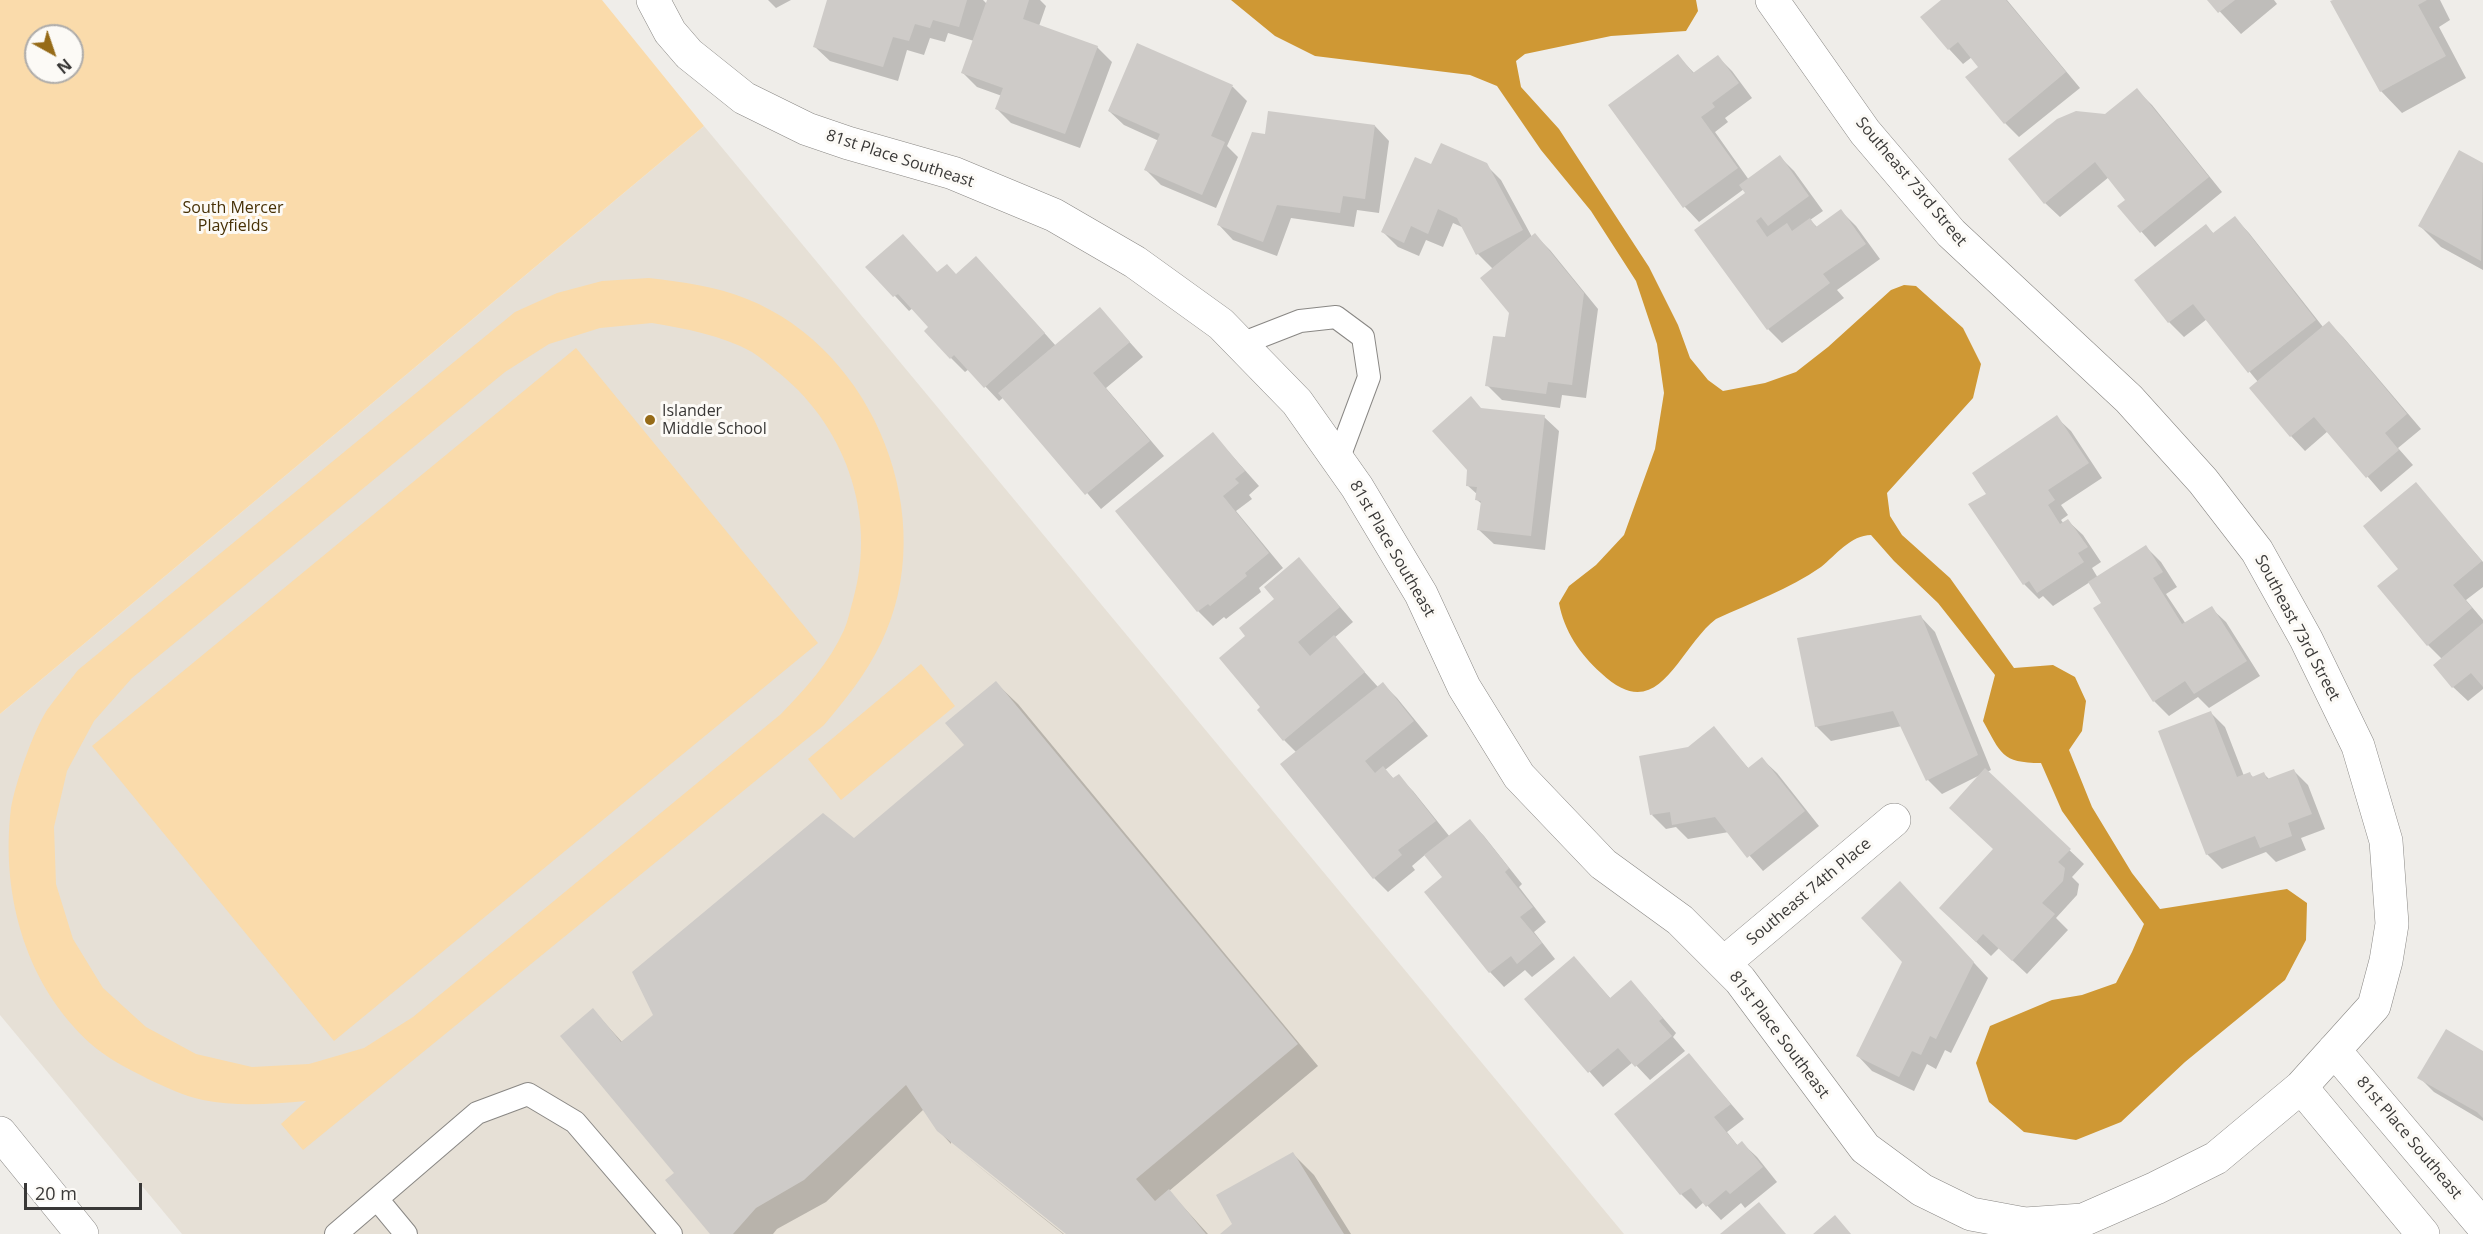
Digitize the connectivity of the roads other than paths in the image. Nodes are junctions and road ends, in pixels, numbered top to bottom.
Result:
1 (653, 0) edge
2 (1772, 0) edge
3 (1241, 344) junction
4 (1338, 460) junction
5 (1894, 820) dead end
6 (1724, 963) junction
7 (2334, 1050) junction
8 (2301, 1087) junction
9 (0, 1133) edge
10 (377, 1199) junction
11 (2025, 1224) joint
12 (2483, 1226) edge
13 (82, 1234) edge
14 (336, 1234) edge
15 (406, 1234) edge
16 (671, 1234) edge
17 (2423, 1234) edge

1 - 3 street, 81st Place Southeast
2 - 7 street, Southeast 73rd Street
3 - 4 street, 81st Place Southeast
3 - 4 lane
4 - 6 street, 81st Place Southeast
5 - 6 street, Southeast 74th Place
6 - 11 street, 81st Place Southeast
7 - 8 street, Southeast 73rd Street
7 - 12 street, 81st Place Southeast
8 - 11 street, Southeast 73rd Street
8 - 17 street
9 - 13 street
10 - 14 lane
10 - 15 lane
10 - 16 lane

